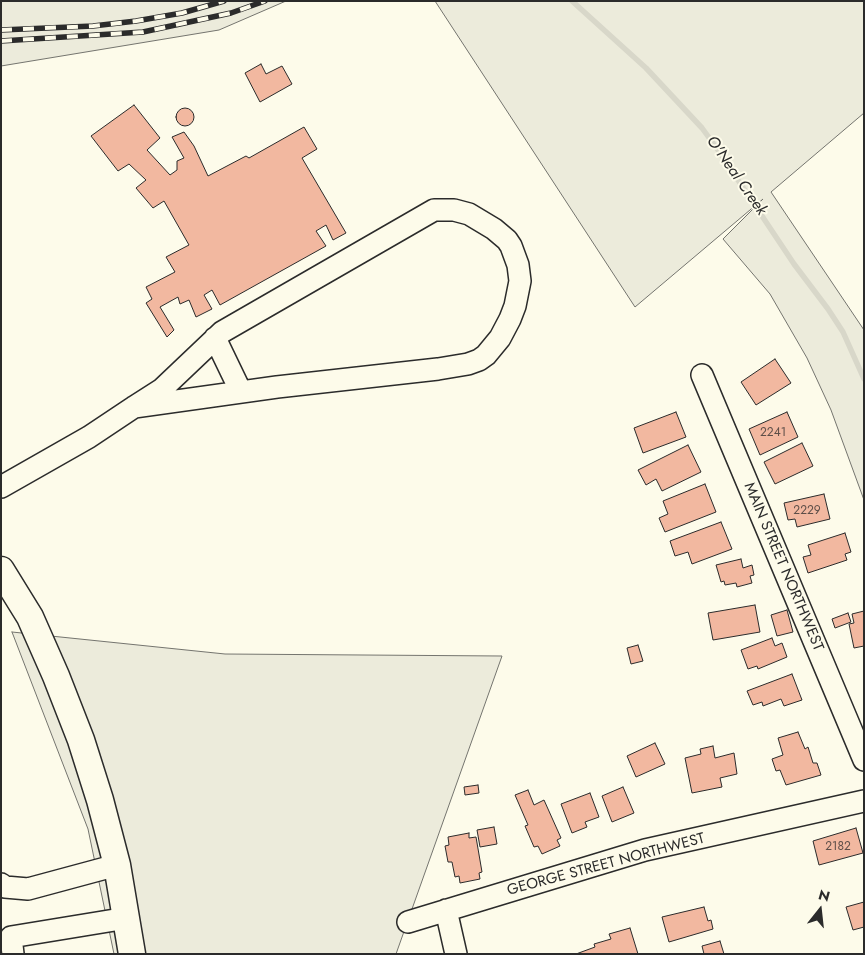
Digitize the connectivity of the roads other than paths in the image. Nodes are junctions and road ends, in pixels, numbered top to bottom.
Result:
1 (215, 338) junction
2 (702, 375) dead end
3 (241, 392) junction
4 (134, 407) junction
5 (1, 487) edge
6 (1, 570) edge
7 (864, 760) edge
8 (864, 801) edge
9 (117, 865) junction
10 (1, 884) edge
11 (446, 910) junction
12 (127, 918) junction
13 (408, 922) dead end
14 (13, 954) edge
15 (132, 954) edge
16 (456, 954) edge

1 - 3 street
1 - 3 street
1 - 4 street
2 - 7 street, MAIN STREET NORTHWEST
3 - 4 street
4 - 5 street
6 - 9 main road
8 - 11 street, GEORGE STREET NORTHWEST
9 - 10 street
9 - 12 main road
11 - 13 street, GEORGE STREET NORTHWEST
11 - 16 street
12 - 14 street
12 - 15 main road

